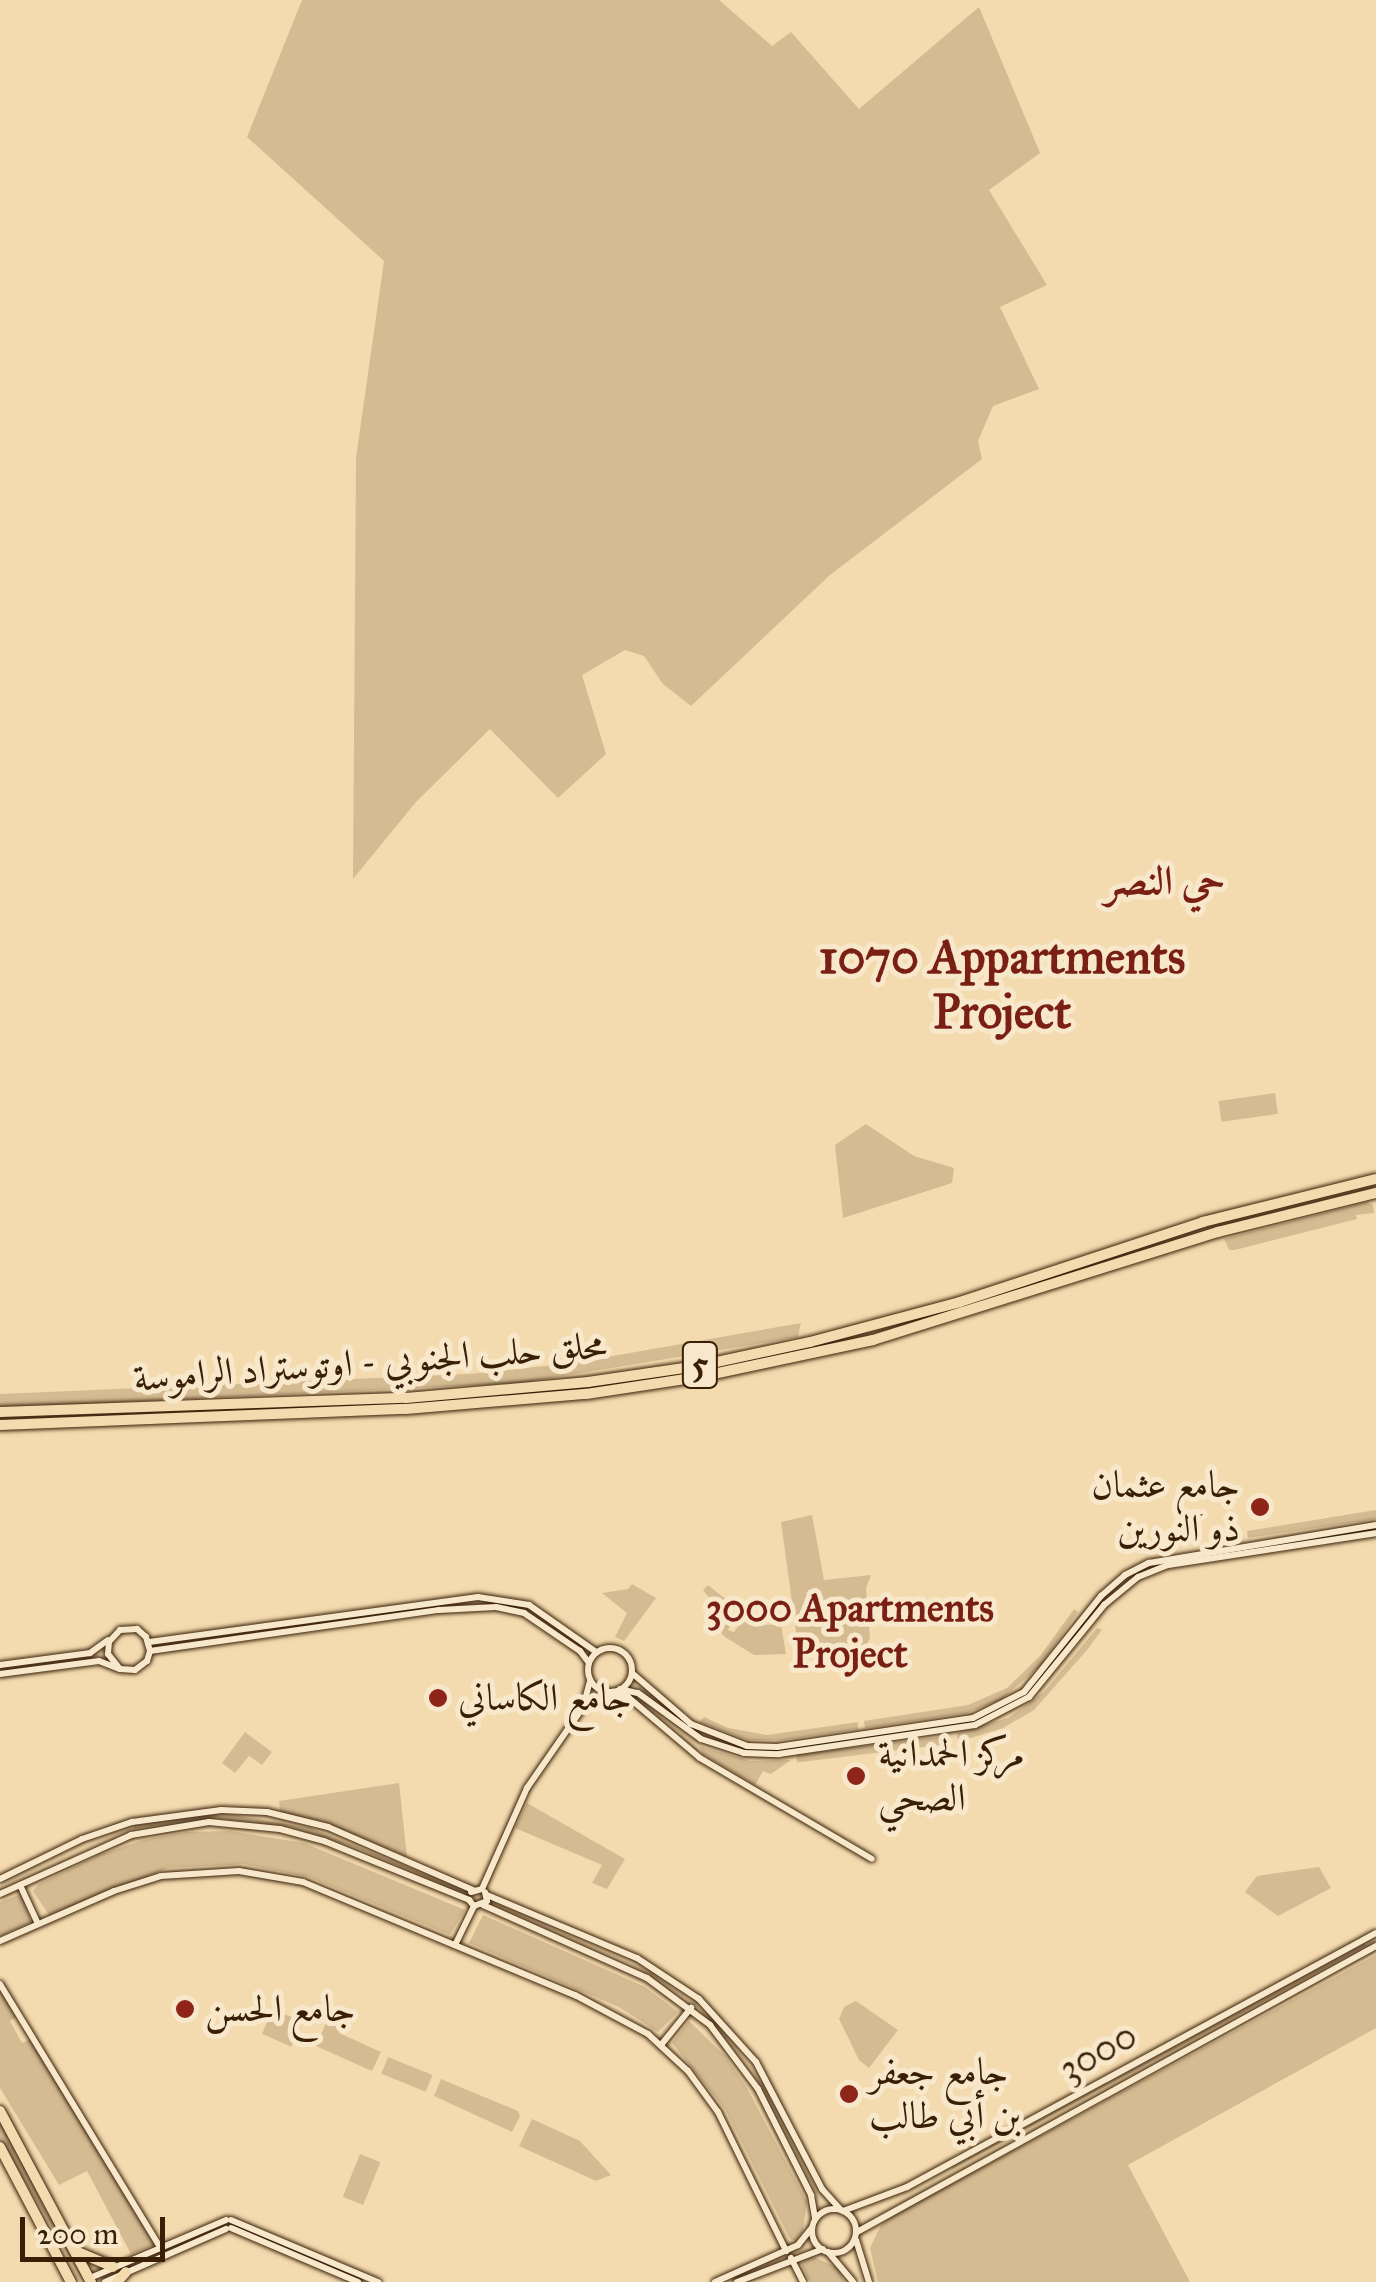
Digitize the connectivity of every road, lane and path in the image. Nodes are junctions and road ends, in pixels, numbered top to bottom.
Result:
1 (1376, 1179) edge
2 (1376, 1193) edge
3 (0, 1412) edge
4 (0, 1424) edge
5 (1376, 1525) edge
6 (1376, 1533) edge
7 (1214, 1554) junction
8 (112, 1636) junction
9 (150, 1647) junction
10 (596, 1652) junction
11 (588, 1663) junction
12 (0, 1665) edge
13 (120, 1669) junction
14 (632, 1673) junction
15 (0, 1674) edge
16 (590, 1681) junction
17 (616, 1691) junction
18 (583, 1707) junction
19 (800, 1747) junction
20 (127, 1824) junction
21 (131, 1835) junction
22 (872, 1860) dead end
23 (0, 1878) edge
24 (20, 1885) junction
25 (481, 1892) junction
26 (0, 1894) edge
27 (475, 1904) junction
28 (38, 1924) junction
29 (1376, 1932) edge
30 (0, 1941) edge
31 (454, 1945) junction
32 (1376, 1946) edge
33 (0, 1984) edge
34 (691, 2008) junction
35 (661, 2045) junction
36 (0, 2110) edge
37 (0, 2148) edge
38 (842, 2210) junction
39 (814, 2223) junction
40 (211, 2229) junction
41 (244, 2229) junction
42 (856, 2236) junction
43 (73, 2246) junction
44 (160, 2247) junction
45 (825, 2250) junction
46 (788, 2254) junction
47 (133, 2258) junction
48 (114, 2267) junction
49 (132, 2270) junction
50 (72, 2281) edge
51 (89, 2281) edge
52 (105, 2282) edge
53 (117, 2282) edge
54 (358, 2282) edge
55 (378, 2282) edge
56 (715, 2282) edge
57 (737, 2282) edge
58 (803, 2282) edge
59 (853, 2282) edge
60 (868, 2282) edge

1 - 3 highway, محلق حلب الجنوبي - اوتوستراد الراموسة / 5
2 - 4 highway, محلق حلب الجنوبي - اوتوستراد الراموسة / 5
5 - 7 street
6 - 7 street
7 - 19 street
8 - 9 street
8 - 12 street
8 - 13 street
9 - 10 street
9 - 11 street
9 - 13 street
10 - 11 street
10 - 14 street
11 - 16 street
13 - 15 street
14 - 17 street
14 - 19 street
16 - 17 street
16 - 18 street
17 - 18 street
17 - 19 street
17 - 22 street
18 - 25 street
20 - 21 street
20 - 23 street
20 - 25 street
21 - 24 street
21 - 27 street
24 - 26 street
24 - 28 street
25 - 27 street
25 - 27 street
25 - 38 street
27 - 31 street
27 - 34 street
28 - 30 street
28 - 31 street
29 - 38 street, 3000
31 - 35 street
32 - 42 street, 3000
33 - 44 street
34 - 35 street
34 - 39 street
35 - 46 street
36 - 43 highway
37 - 50 highway
38 - 39 street
38 - 42 street
39 - 45 street
39 - 46 street
40 - 41 street
40 - 44 street
40 - 49 street
41 - 54 street
41 - 55 street
42 - 45 street
42 - 60 street
43 - 48 highway
43 - 51 highway
44 - 47 street
45 - 46 street
45 - 59 street
46 - 56 street
46 - 57 street
46 - 58 street
47 - 48 street
47 - 49 street
48 - 51 street
49 - 52 street
49 - 53 highway

